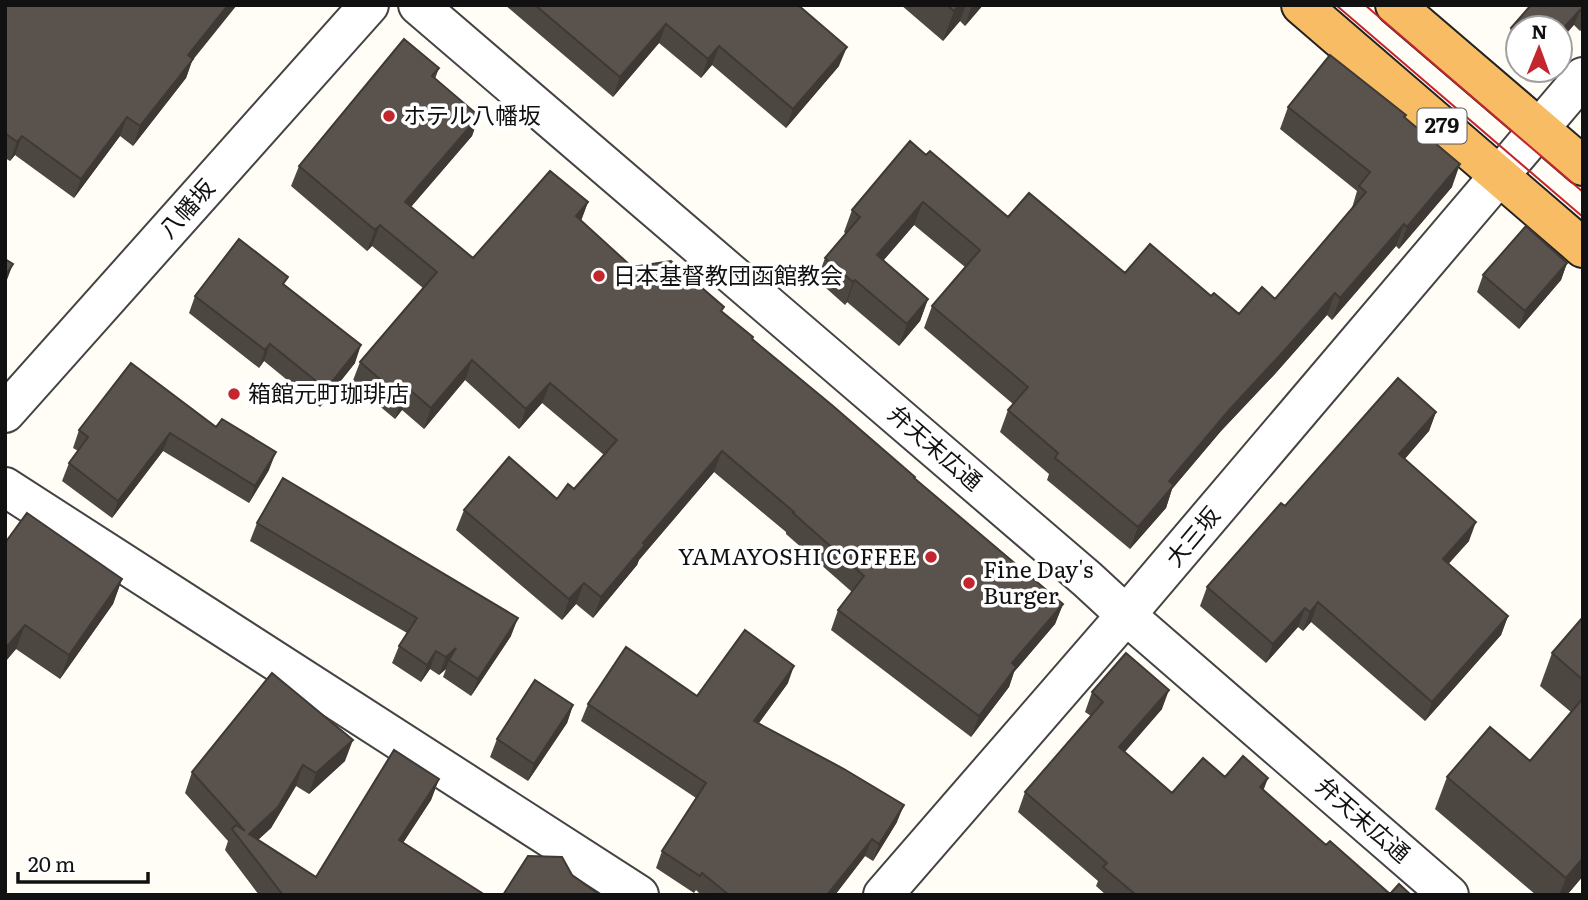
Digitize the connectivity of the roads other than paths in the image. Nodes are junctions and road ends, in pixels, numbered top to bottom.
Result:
1 (369, 5) edge
2 (418, 5) edge
3 (1301, 5) edge
4 (1395, 5) edge
5 (1583, 77) edge
6 (1539, 129) junction
7 (1583, 166) edge
8 (1500, 176) junction
9 (1583, 248) edge
10 (5, 413) edge
11 (5, 487) edge
12 (1126, 615) junction
13 (639, 895) edge
14 (883, 895) edge
15 (1449, 895) edge

1 - 10 street, 八幡坂
2 - 12 street, 弁天末広通
3 - 8 highway, 279
4 - 6 highway, 279
5 - 6 street, 大三坂
6 - 7 highway, 279
6 - 8 street, 大三坂
8 - 9 highway, 279
8 - 12 street, 大三坂
11 - 13 street
12 - 14 street, 大三坂
12 - 15 street, 弁天末広通

